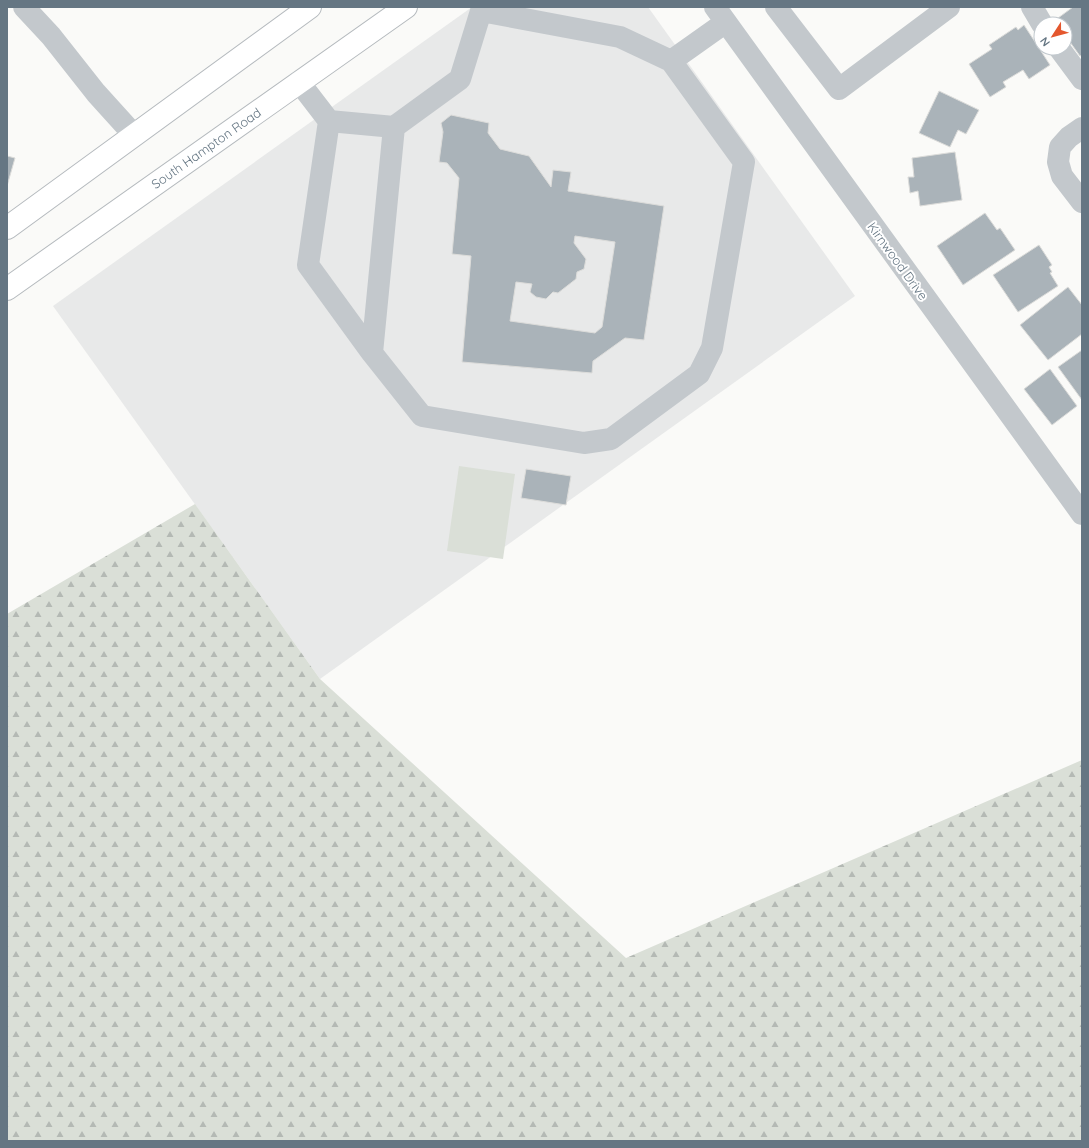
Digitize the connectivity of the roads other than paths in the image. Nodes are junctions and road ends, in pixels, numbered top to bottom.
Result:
1 (24, 7) edge
2 (310, 7) edge
3 (406, 7) edge
4 (776, 7) edge
5 (949, 7) edge
6 (1032, 7) edge
7 (479, 9) edge
8 (720, 15) edge
9 (1037, 16) edge
10 (1065, 56) edge
11 (671, 61) junction
12 (1082, 79) edge
13 (299, 82) junction
14 (329, 121) junction
15 (394, 127) junction
16 (1082, 128) edge
17 (134, 135) junction
18 (1082, 202) edge
19 (7, 228) edge
20 (7, 289) edge
21 (372, 353) junction
22 (1082, 514) edge

1 - 17 street
2 - 17 main road
3 - 13 main road, South Hampton Road
4 - 5 street
6 - 9 street
7 - 11 street
7 - 15 street
8 - 11 street
8 - 22 street, Kirnwood Drive
10 - 12 street
11 - 21 street
13 - 14 street
13 - 20 main road, South Hampton Road
14 - 15 street
14 - 21 street
15 - 21 street
16 - 18 street
17 - 19 main road

